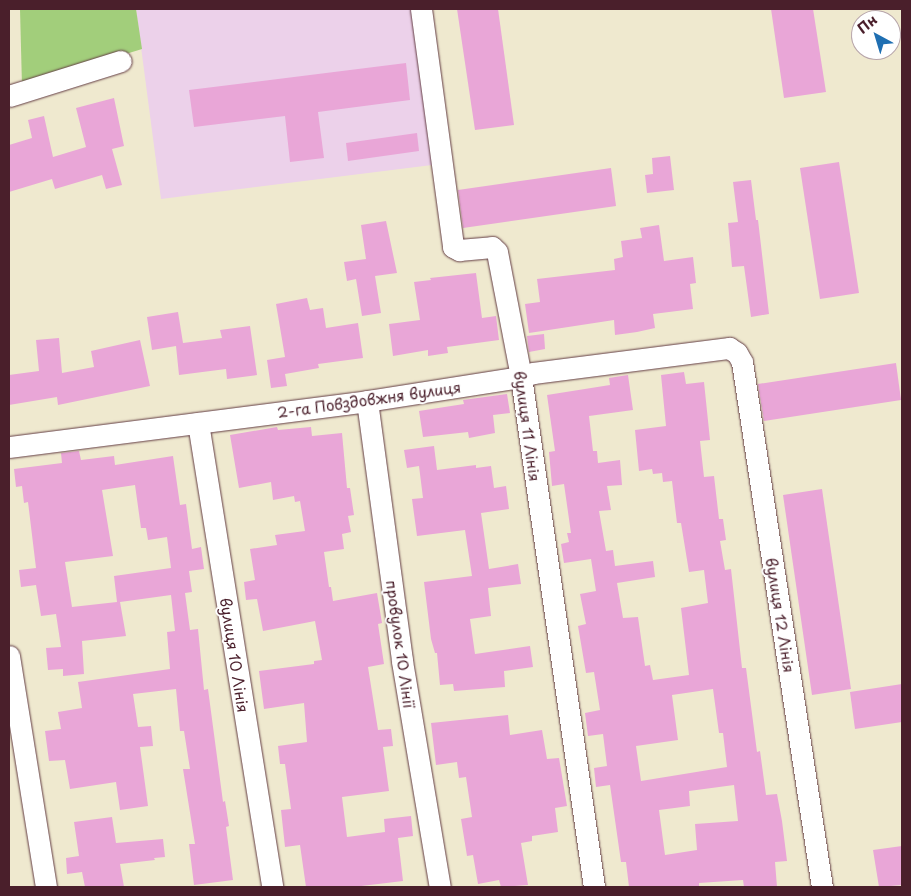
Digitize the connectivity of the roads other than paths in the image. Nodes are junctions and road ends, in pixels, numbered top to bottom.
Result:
1 (421, 9) edge
2 (122, 61) dead end
3 (9, 96) edge
4 (728, 348) joint
5 (521, 377) junction
6 (367, 401) junction
7 (198, 423) junction
8 (9, 447) edge
9 (9, 656) edge
10 (46, 887) edge
11 (272, 887) edge
12 (440, 887) edge
13 (594, 887) edge
14 (822, 887) edge

1 - 5 street, вулиця 11 Лінія
2 - 3 street
4 - 5 street, 2-га Повздовжня вулиця
4 - 14 street, вулиця 12 Лінія
5 - 6 street, 2-га Повздовжня вулиця
5 - 13 street, вулиця 11 Лінія
6 - 7 street, 2-га Повздовжня вулиця
6 - 12 street, провулок 10 Лінії
7 - 8 street, 2-га Повздовжня вулиця
7 - 11 street, вулиця 10 Лінія
9 - 10 street

